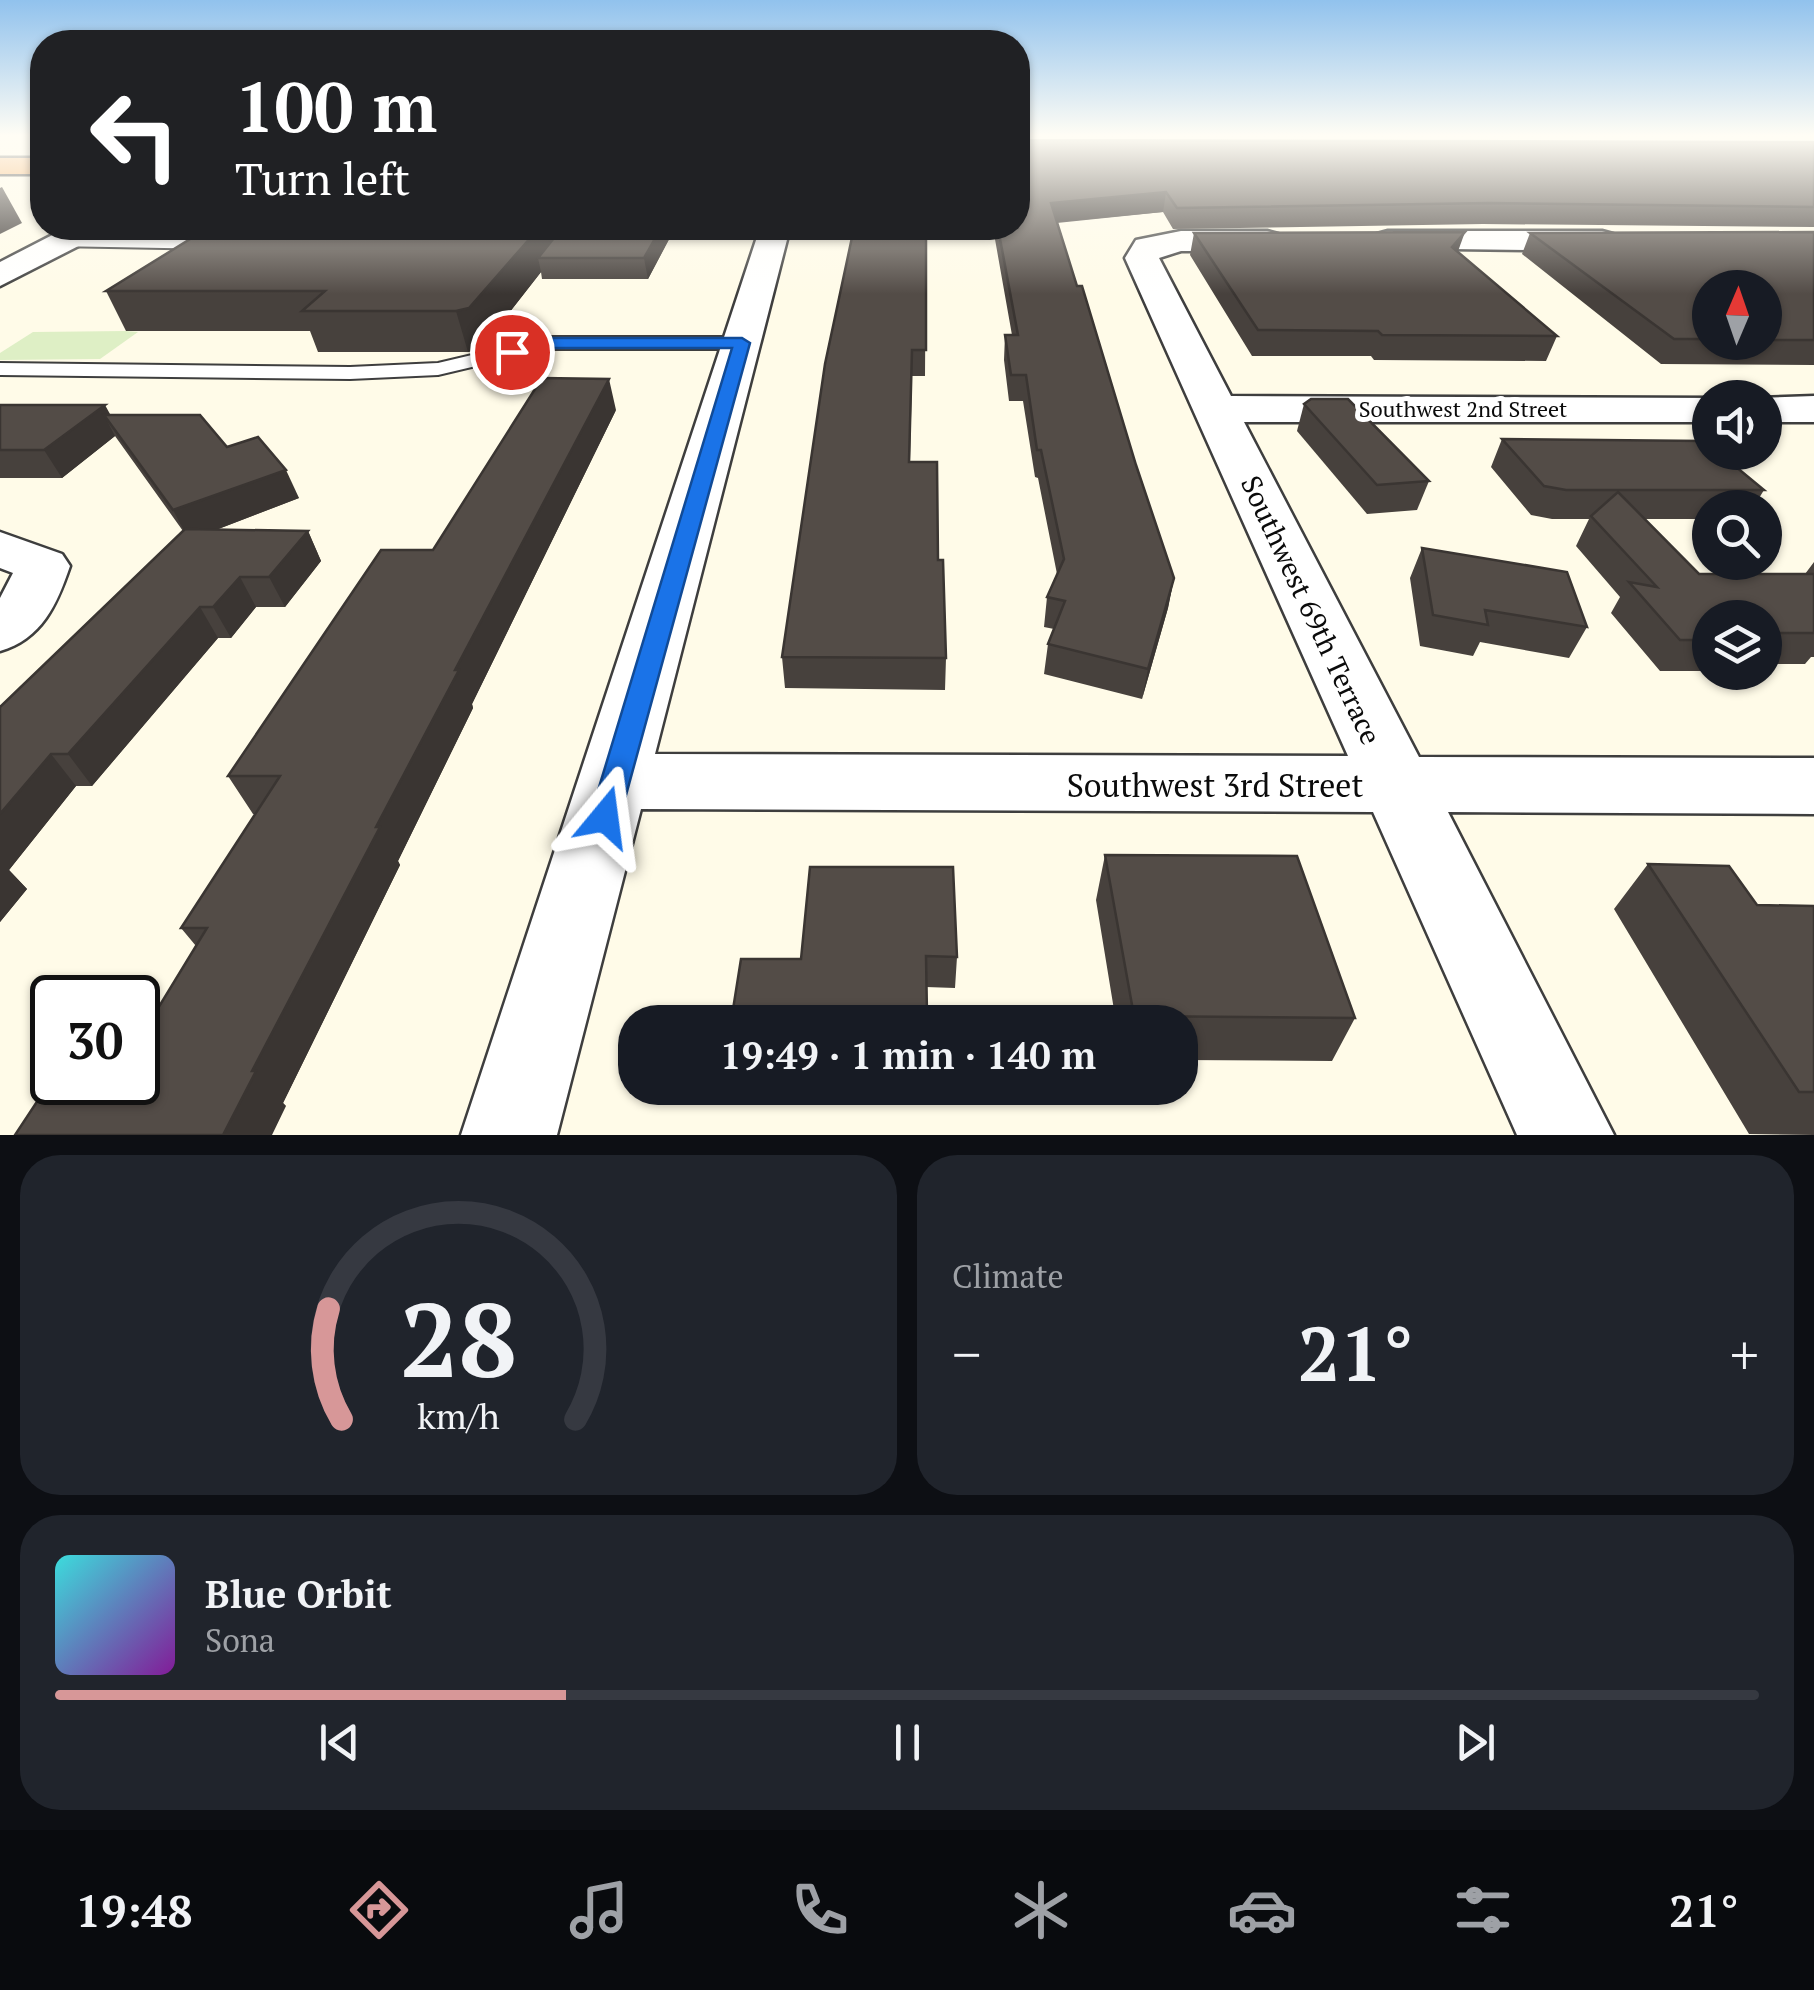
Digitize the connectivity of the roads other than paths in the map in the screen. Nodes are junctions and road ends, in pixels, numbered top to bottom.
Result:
1 (65, 240) edge
2 (165, 240) edge
3 (772, 240) edge
4 (1636, 240) edge
5 (1300, 241) edge
6 (1359, 241) edge
7 (237, 244) edge
8 (0, 276) edge
9 (742, 343) junction
10 (0, 370) edge
11 (1216, 408) junction
12 (1692, 409) edge
13 (1782, 409) edge
14 (1814, 409) edge
15 (22, 557) edge
16 (0, 630) edge
17 (615, 782) junction
18 (1814, 786) edge
19 (1394, 787) junction
20 (510, 1135) edge
21 (1566, 1135) edge

1 - 8 street
2 - 7 lane
3 - 9 street
4 - 6 street
5 - 11 street, Southwest 69th Terrace
9 - 10 lane
9 - 17 street
11 - 12 street, Southwest 2nd Street
11 - 19 street, Southwest 69th Terrace
13 - 14 street
15 - 16 street
17 - 19 street, Southwest 3rd Street
17 - 20 street
18 - 19 street, Southwest 3rd Street
19 - 21 street, Southwest 69th Terrace

